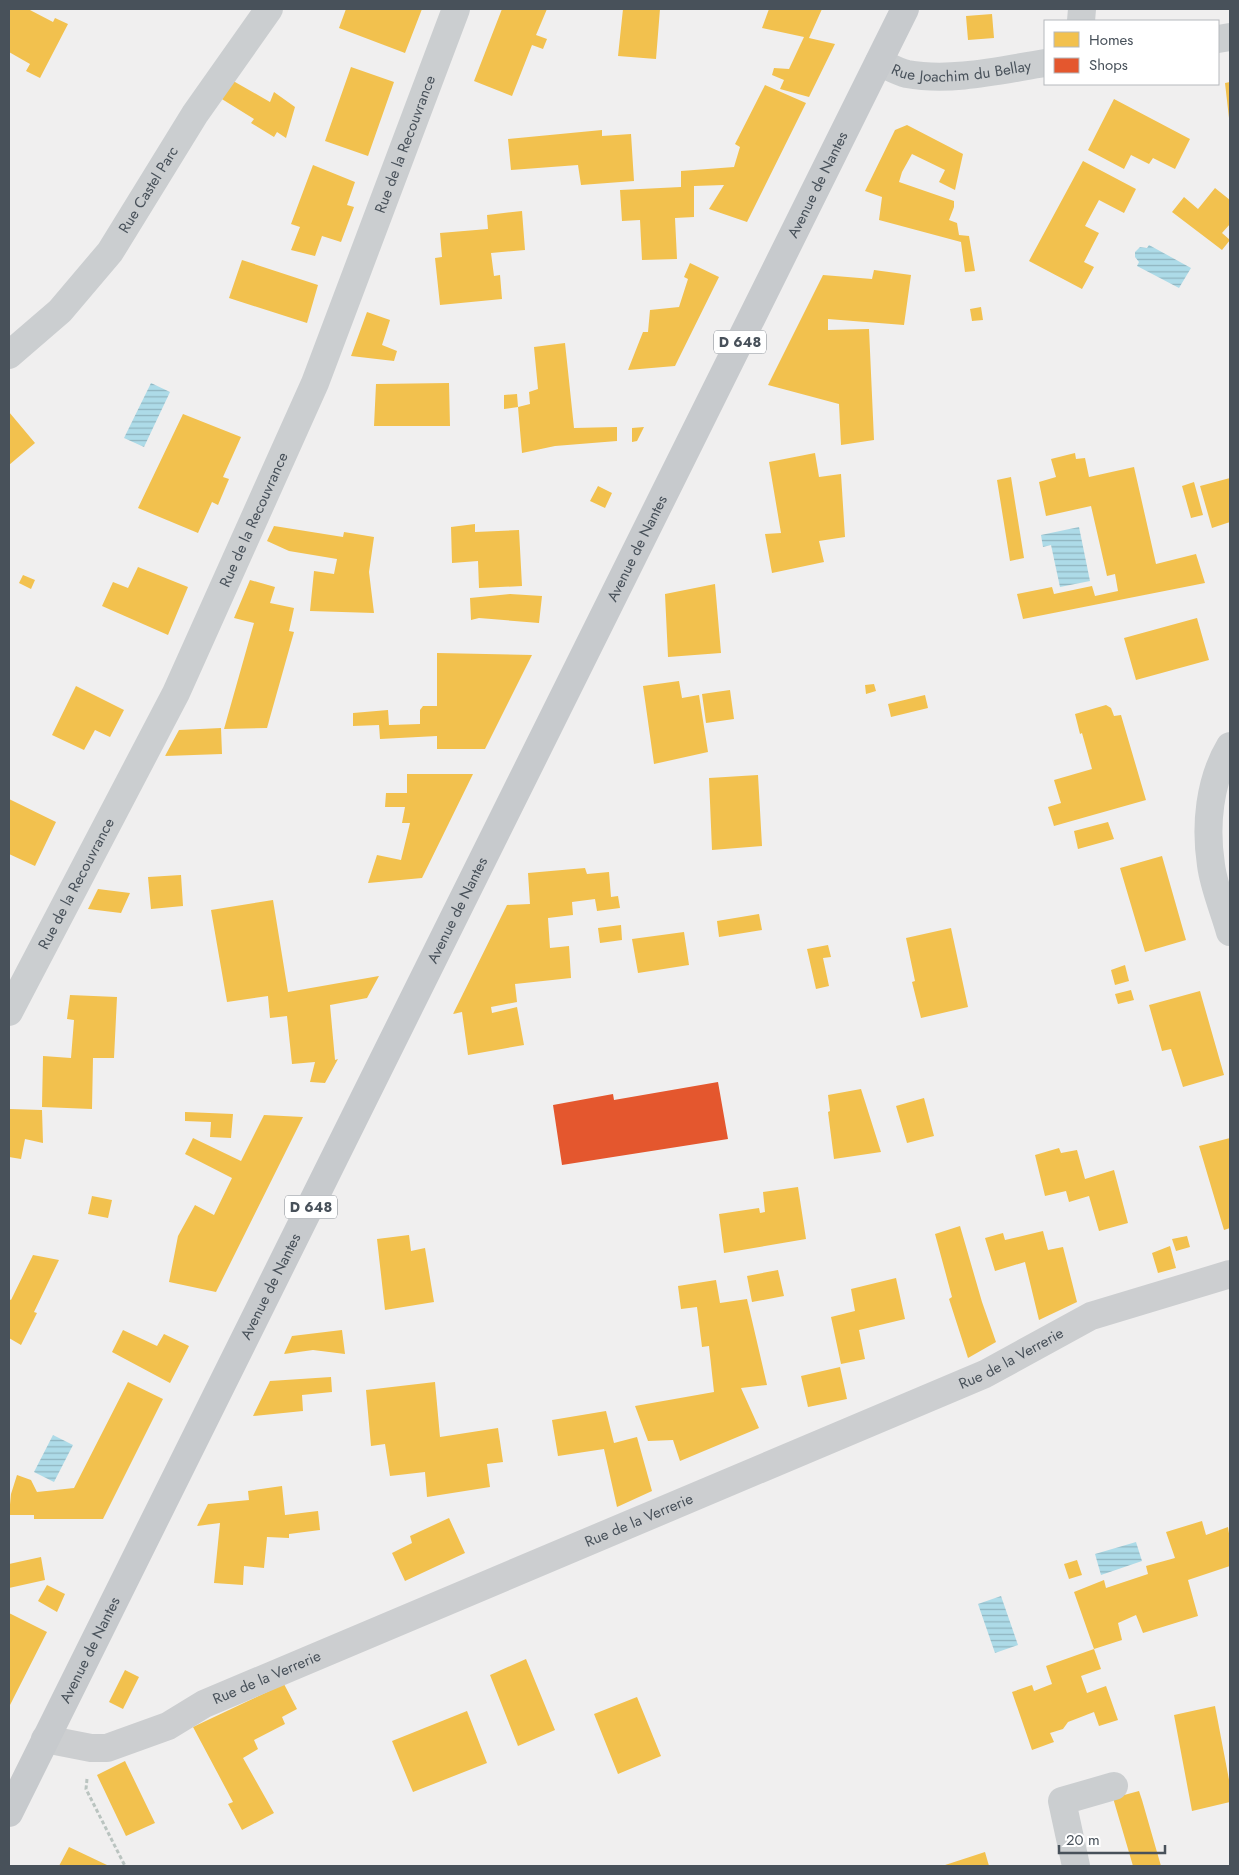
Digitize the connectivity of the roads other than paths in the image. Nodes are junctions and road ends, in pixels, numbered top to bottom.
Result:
1 (270, 9) edge
2 (456, 9) edge
3 (905, 9) edge
4 (879, 62) junction
5 (1044, 63) edge
6 (9, 355) edge
7 (1230, 746) edge
8 (1230, 932) edge
9 (9, 1012) edge
10 (1230, 1274) edge
11 (46, 1739) junction
12 (1114, 1786) dead end
13 (9, 1813) edge
14 (1076, 1866) edge

1 - 6 street, Rue Castel Parc
2 - 9 street, Rue de la Recouvrance
3 - 4 main road, Avenue de Nantes / D 648
4 - 5 street, Rue Joachim du Bellay
4 - 11 main road, Avenue de Nantes / D 648
7 - 8 street
10 - 11 street, Rue de la Verrerie
11 - 13 main road, Avenue de Nantes / D 648
12 - 14 street

